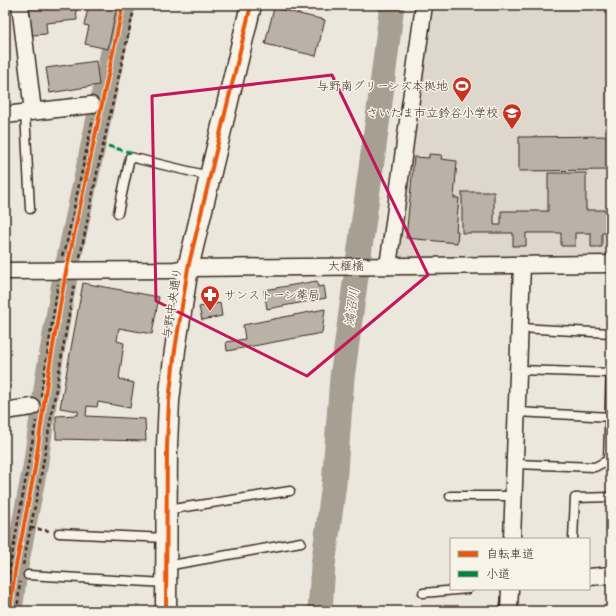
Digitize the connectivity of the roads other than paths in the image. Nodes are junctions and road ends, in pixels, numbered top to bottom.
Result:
1 (20, 5) edge
2 (251, 5) edge
3 (424, 5) edge
4 (91, 105) road end
5 (29, 112) junction
6 (5, 115) edge
7 (210, 176) junction
8 (30, 209) dead end
9 (118, 213) dead end
10 (611, 264) edge
11 (522, 265) junction
12 (387, 266) junction
13 (188, 268) junction
14 (5, 271) edge
15 (520, 328) junction
16 (611, 333) edge
17 (611, 368) edge
18 (518, 370) junction
19 (611, 373) edge
20 (36, 407) road end
21 (5, 411) edge
22 (517, 412) junction
23 (610, 417) edge
24 (515, 464) junction
25 (290, 491) dead end
26 (450, 496) dead end
27 (514, 496) junction
28 (611, 497) edge
29 (166, 510) junction
30 (59, 533) road end
31 (166, 538) junction
32 (512, 538) edge
33 (573, 538) edge
34 (301, 542) dead end
35 (166, 574) junction
36 (611, 575) edge
37 (24, 576) road end
38 (590, 577) edge
39 (457, 590) edge
40 (510, 590) edge
41 (424, 593) dead end
42 (166, 611) edge
43 (509, 611) edge

1 - 5 street
2 - 7 street, 与野中央通り
3 - 12 street
4 - 5 street
5 - 6 street
5 - 8 lane
7 - 9 lane
7 - 13 street, 与野中央通り
10 - 11 street, 大榧橋
11 - 12 street, 大榧橋
11 - 15 street
12 - 13 street, 大榧橋
13 - 14 street, 大榧橋
13 - 29 street, 与野中央通り
15 - 16 lane
15 - 18 street
17 - 19 lane
18 - 19 lane
18 - 22 street
19 - 23 lane
20 - 21 street
22 - 23 lane
22 - 24 street
23 - 24 lane
24 - 27 street
25 - 29 lane
26 - 27 lane
27 - 32 street
28 - 33 lane
29 - 31 street, 与野中央通り
30 - 31 lane
31 - 35 street, 与野中央通り
34 - 35 lane
35 - 37 lane
35 - 42 street, 与野中央通り
36 - 38 street
39 - 41 lane
40 - 43 street

